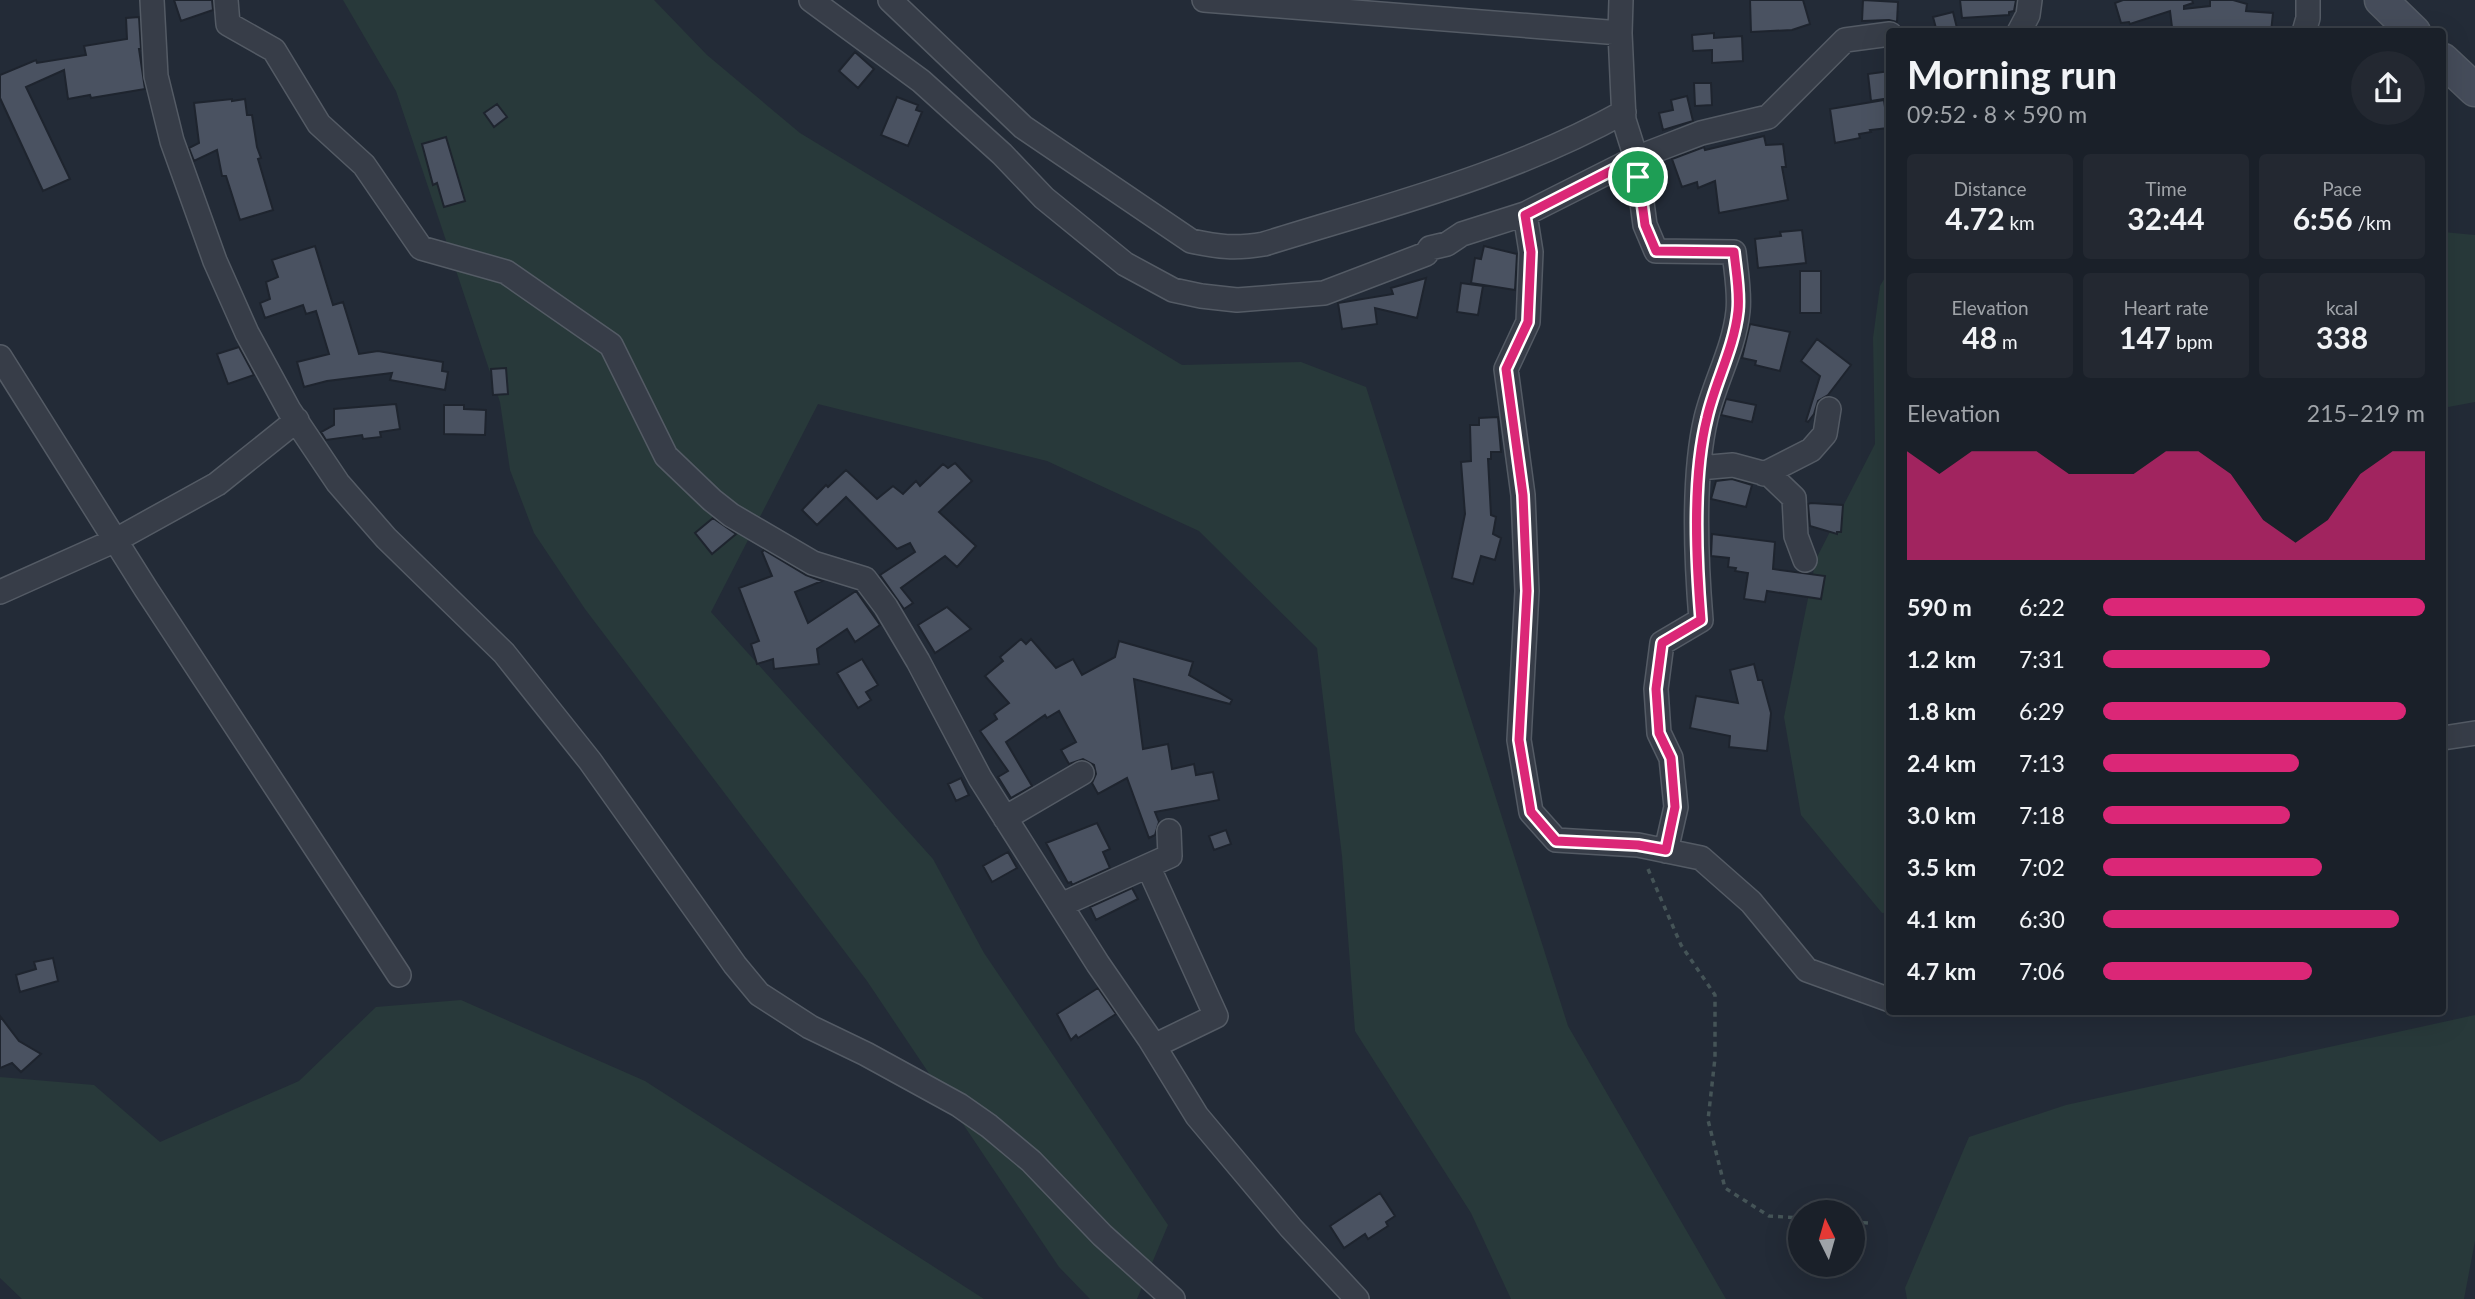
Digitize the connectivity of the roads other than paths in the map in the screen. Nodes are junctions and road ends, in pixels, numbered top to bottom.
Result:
1 (152, 0) edge
2 (226, 0) edge
3 (811, 0) edge
4 (890, 0) edge
5 (1204, 0) edge
6 (1621, 0) edge
7 (2030, 0) edge
8 (2308, 0) edge
9 (2381, 0) edge
10 (839, 8) edge
11 (2021, 28) edge
12 (2305, 28) edge
13 (2409, 28) edge
14 (1620, 33) junction
15 (1886, 35) edge
16 (2446, 63) edge
17 (2475, 90) edge
18 (1624, 113) junction
19 (1636, 158) junction
20 (1525, 215) junction
21 (0, 357) edge
22 (1829, 409) dead end
23 (297, 420) junction
24 (1699, 468) junction
25 (1764, 474) junction
26 (116, 540) junction
27 (1805, 559) dead end
28 (0, 592) edge
29 (2475, 733) edge
30 (2446, 738) edge
31 (1082, 773) dead end
32 (1005, 818) junction
33 (1169, 831) dead end
34 (1666, 850) junction
35 (1148, 866) junction
36 (1061, 905) junction
37 (399, 975) dead end
38 (1886, 999) edge
39 (1154, 1046) junction
40 (1173, 1299) edge
41 (1357, 1299) edge

1 - 23 street
2 - 32 street
3 - 10 street
4 - 18 street
5 - 14 street
6 - 14 street
7 - 11 street
8 - 12 street
9 - 13 street
10 - 20 street
14 - 18 street
15 - 19 street
16 - 17 street
18 - 19 street
19 - 20 street
19 - 24 street
20 - 34 street
21 - 26 street
22 - 25 street
23 - 26 street
23 - 40 street
24 - 25 street
24 - 34 street
25 - 27 street
26 - 28 street
26 - 37 street
29 - 30 street
31 - 32 street
32 - 36 street
33 - 35 street
34 - 38 street
35 - 36 street
35 - 39 street
36 - 39 street
39 - 41 street

